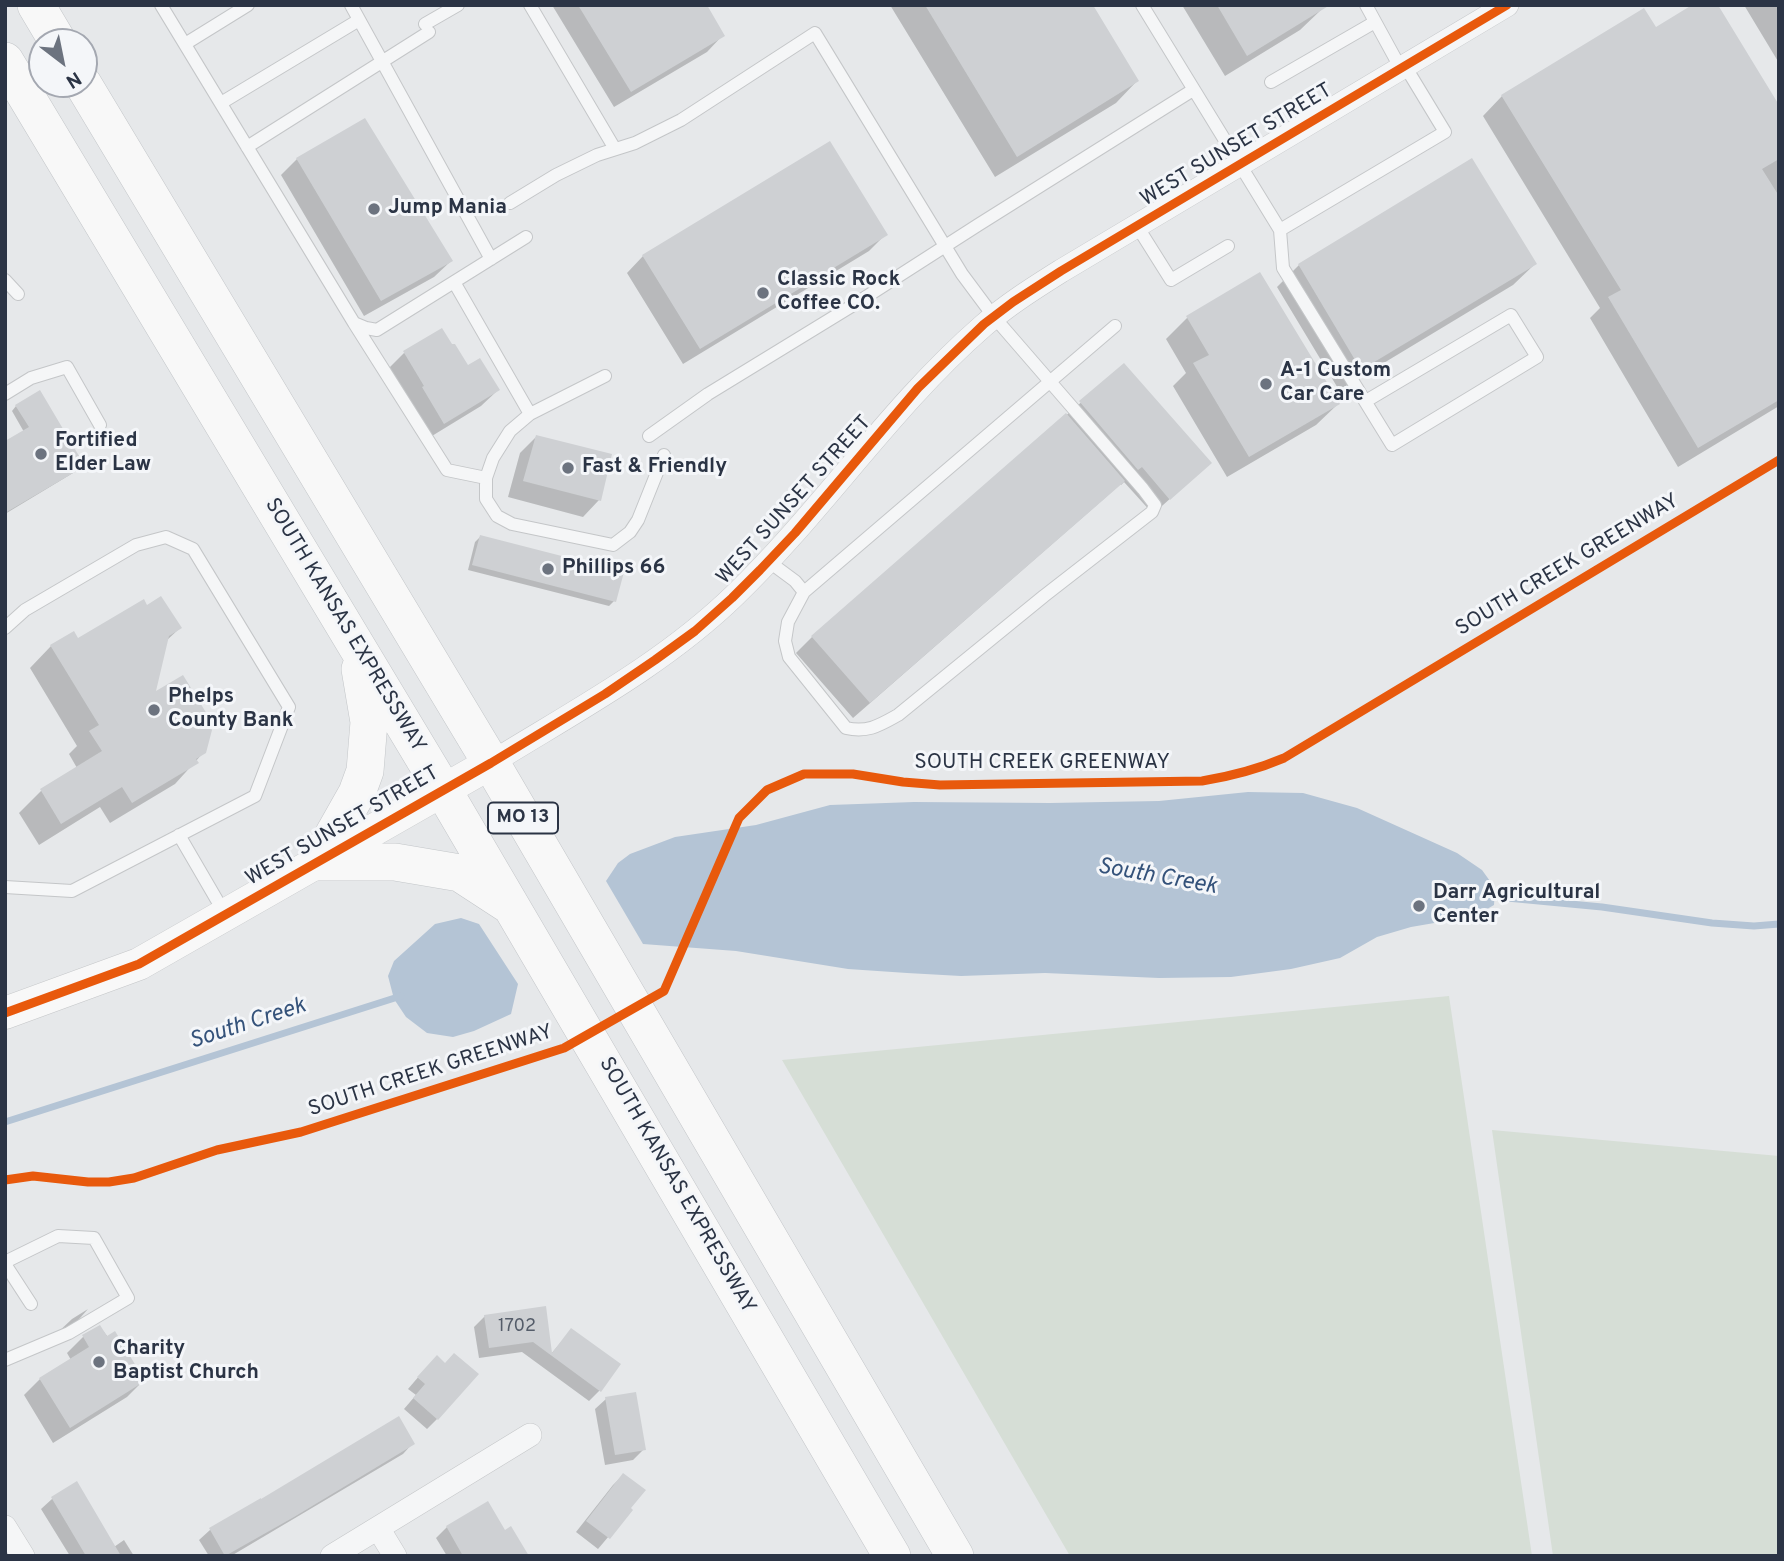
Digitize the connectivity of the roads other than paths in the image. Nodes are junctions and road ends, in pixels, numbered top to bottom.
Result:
1 (36, 5) edge
2 (161, 5) edge
3 (248, 5) edge
4 (351, 5) edge
5 (458, 5) edge
6 (530, 5) edge
7 (1142, 5) edge
8 (1366, 5) edge
9 (1507, 5) edge
10 (359, 20) junction
11 (1375, 22) junction
12 (50, 28) edge
13 (184, 44) junction
14 (5, 61) edge
15 (382, 62) junction
16 (1403, 68) junction
17 (1271, 82) dead end
18 (1193, 90) junction
19 (91, 98) edge
20 (221, 103) junction
21 (247, 147) junction
22 (615, 149) junction
23 (1239, 165) junction
24 (510, 204) dead end
25 (1137, 226) junction
26 (1280, 230) junction
27 (526, 237) dead end
28 (944, 246) junction
29 (1228, 246) dead end
30 (491, 259) junction
31 (5, 280) edge
32 (454, 282) junction
33 (18, 294) dead end
34 (995, 317) junction
35 (354, 323) junction
36 (1115, 326) dead end
37 (605, 376) dead end
38 (1050, 381) junction
39 (5, 394) edge
40 (1366, 401) junction
41 (530, 414) junction
42 (100, 425) dead end
43 (649, 436) dead end
44 (664, 455) dead end
45 (486, 478) junction
46 (768, 561) junction
47 (804, 592) junction
48 (5, 628) edge
49 (355, 645) junction
50 (491, 762) junction
51 (443, 790) junction
52 (179, 835) junction
53 (318, 862) junction
54 (5, 887) edge
55 (512, 908) junction
56 (226, 915) junction
57 (5, 1013) edge
58 (5, 1263) edge
59 (31, 1304) dead end
60 (5, 1360) edge
61 (530, 1435) dead end
62 (5, 1527) edge
63 (378, 1528) junction
64 (23, 1556) edge
65 (332, 1556) edge
66 (395, 1556) edge
67 (892, 1556) edge
68 (955, 1556) edge

1 - 12 main road
2 - 13 lane
3 - 13 lane
4 - 10 lane
5 - 15 lane
6 - 22 lane
7 - 18 lane
8 - 11 lane
9 - 16 street, WEST SUNSET STREET
10 - 15 lane
10 - 20 lane
11 - 16 lane
11 - 17 lane
13 - 20 lane
14 - 49 main road, SOUTH KANSAS EXPRESSWAY / MO 13
15 - 21 lane
15 - 30 lane
16 - 23 street, WEST SUNSET STREET
16 - 26 lane
18 - 23 lane
18 - 28 lane
19 - 50 main road, MO 13
20 - 21 lane
21 - 35 lane
22 - 24 lane
22 - 28 lane
23 - 25 street, WEST SUNSET STREET
23 - 26 lane
25 - 29 lane
25 - 34 street, WEST SUNSET STREET
26 - 40 lane
27 - 30 lane
28 - 34 lane
28 - 43 lane
30 - 32 lane
31 - 33 lane
32 - 35 lane
32 - 41 lane
34 - 38 lane
34 - 46 street, WEST SUNSET STREET
35 - 45 lane
36 - 38 lane
37 - 41 lane
38 - 47 lane
38 - 47 lane
39 - 42 lane
40 - 40 lane
41 - 45 lane
44 - 45 lane
46 - 47 lane
46 - 50 street, WEST SUNSET STREET
48 - 52 lane
49 - 51 main road, SOUTH KANSAS EXPRESSWAY / MO 13
49 - 53 main road
50 - 51 main road, WEST SUNSET STREET
50 - 68 main road, MO 13
51 - 53 main road, WEST SUNSET STREET
51 - 55 main road, SOUTH KANSAS EXPRESSWAY / MO 13
52 - 54 lane
52 - 56 lane
53 - 55 main road
53 - 56 main road, WEST SUNSET STREET
55 - 67 main road, SOUTH KANSAS EXPRESSWAY / MO 13
56 - 57 main road, WEST SUNSET STREET
58 - 59 lane
58 - 60 lane
61 - 63 street
62 - 64 street
63 - 65 street
63 - 66 street

